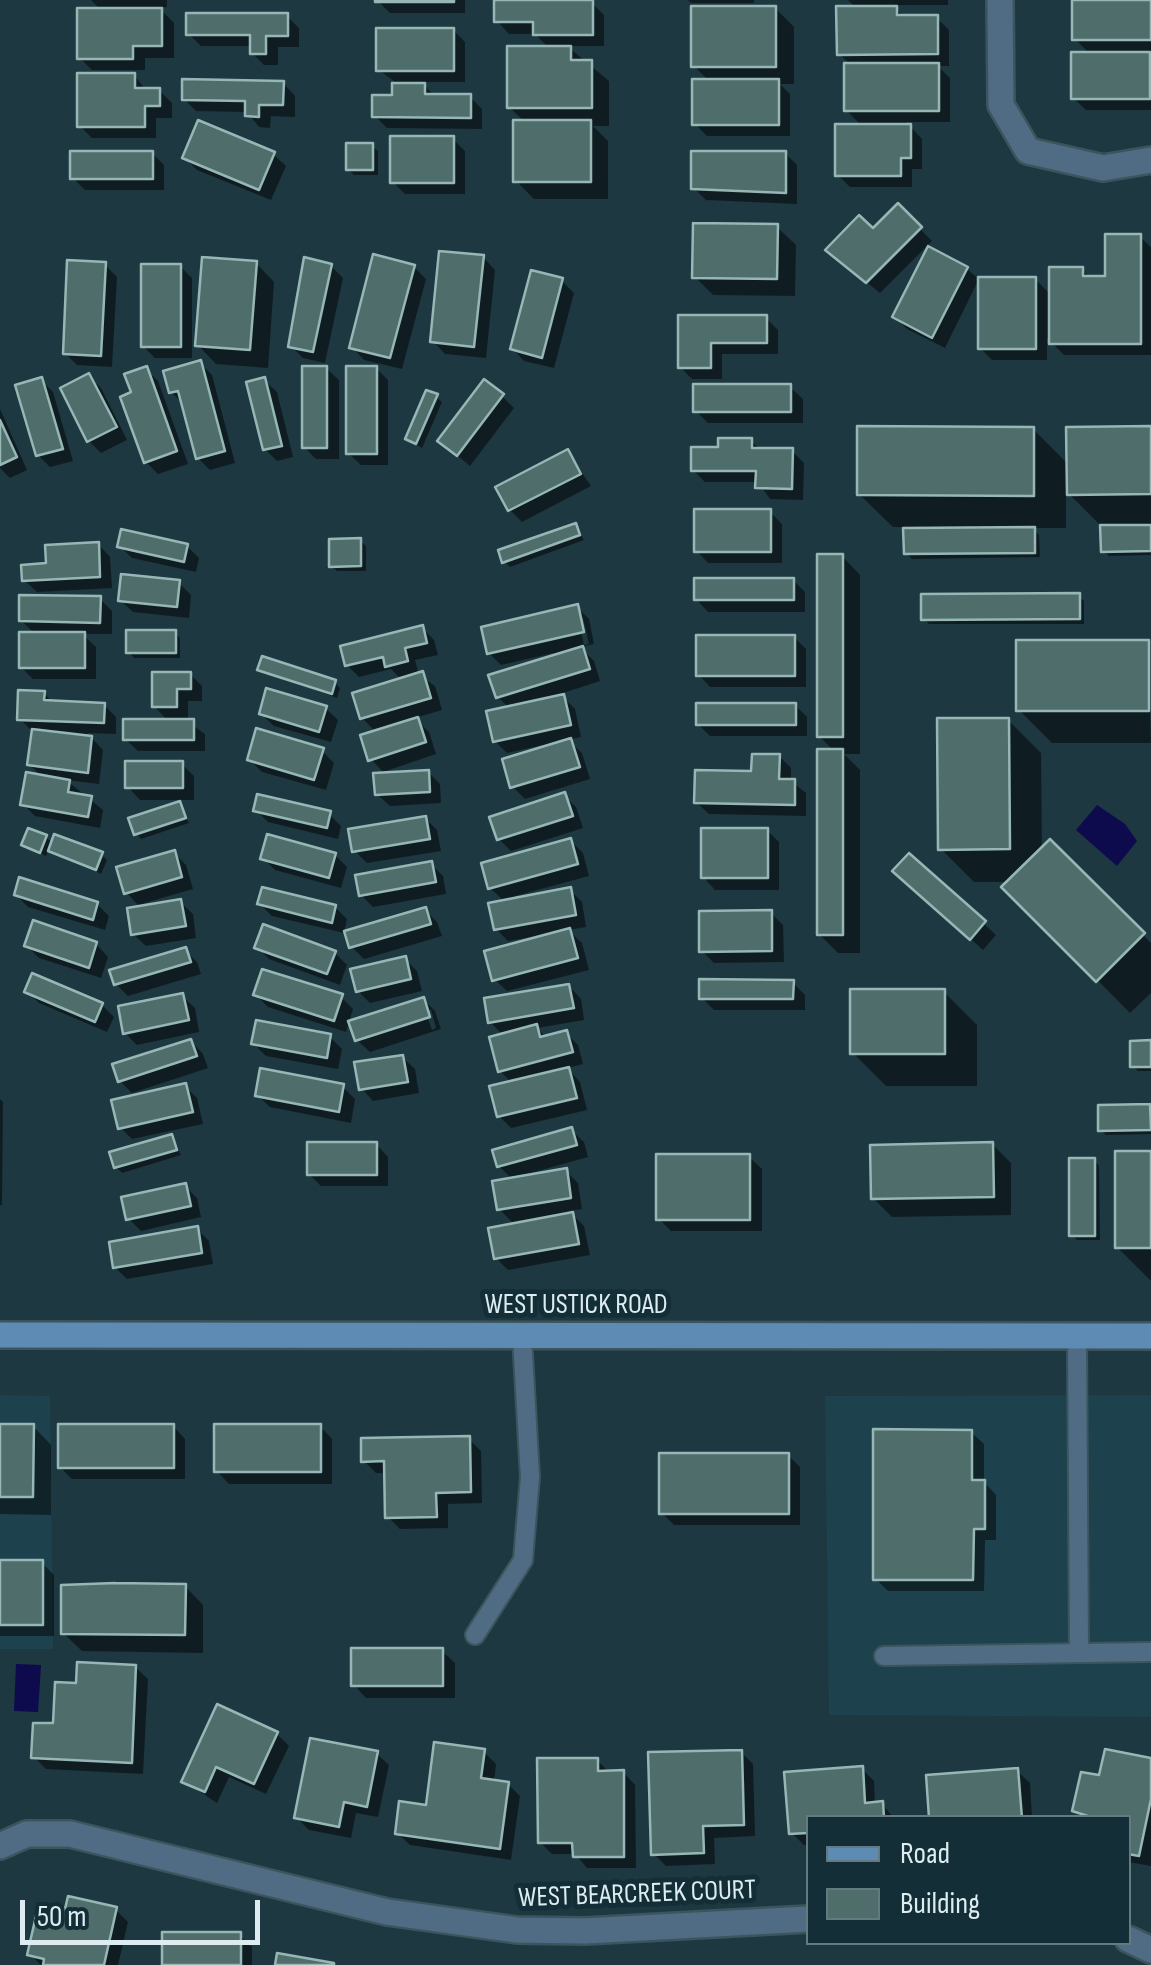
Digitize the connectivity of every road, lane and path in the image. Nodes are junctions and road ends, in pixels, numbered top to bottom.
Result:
1 (1000, 0) edge
2 (1151, 160) edge
3 (0, 1335) edge
4 (522, 1336) junction
5 (1077, 1336) junction
6 (1151, 1336) edge
7 (475, 1635) dead end
8 (1079, 1652) junction
9 (1151, 1652) edge
10 (884, 1656) dead end
11 (0, 1846) edge
12 (806, 1920) edge

1 - 2 street
3 - 4 main road, WEST USTICK ROAD
4 - 5 main road, WEST USTICK ROAD
4 - 7 lane
5 - 6 main road, WEST USTICK ROAD
5 - 8 lane
8 - 9 lane
8 - 10 lane
11 - 12 street, WEST BEARCREEK COURT

